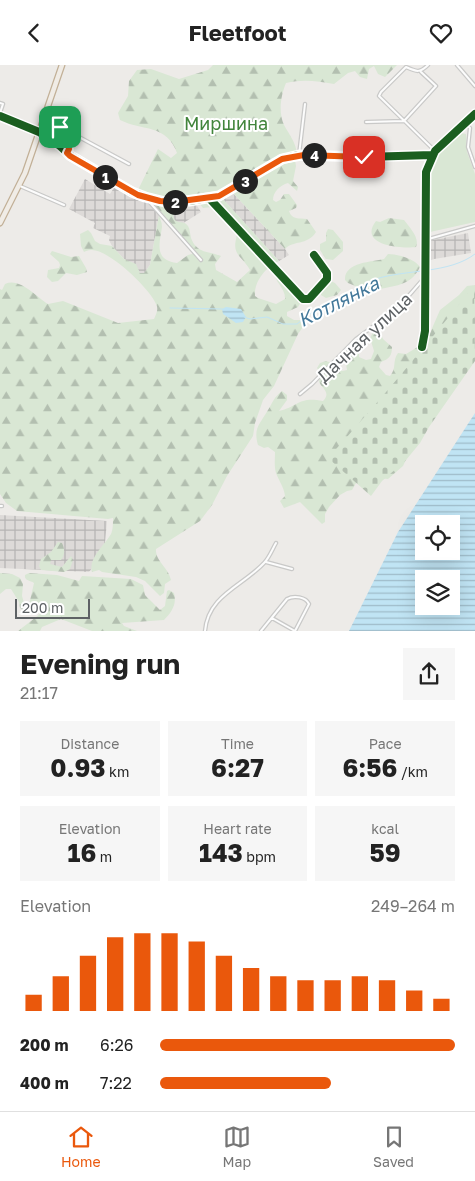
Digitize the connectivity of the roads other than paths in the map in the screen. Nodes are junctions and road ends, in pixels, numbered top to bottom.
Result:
1 (62, 65) edge
2 (428, 65) edge
3 (457, 65) edge
4 (421, 72) junction
5 (475, 86) edge
6 (0, 103) edge
7 (305, 104) dead end
8 (475, 114) edge
9 (0, 115) edge
10 (44, 120) junction
11 (404, 121) junction
12 (366, 122) dead end
13 (465, 123) junction
14 (66, 130) junction
15 (39, 132) junction
16 (435, 151) junction
17 (67, 153) junction
18 (299, 155) junction
19 (432, 155) junction
20 (129, 164) dead end
21 (475, 167) edge
22 (19, 186) junction
23 (145, 197) junction
24 (209, 198) junction
25 (64, 205) dead end
26 (0, 223) edge
27 (475, 226) edge
28 (425, 239) junction
29 (314, 255) dead end
30 (200, 260) dead end
31 (425, 277) junction
32 (422, 347) dead end
33 (300, 394) dead end
34 (276, 543) dead end
35 (266, 562) junction
36 (292, 569) dead end
37 (272, 618) junction
38 (205, 631) edge
39 (261, 631) edge
40 (295, 631) edge

1 - 10 highway
2 - 4 street
3 - 5 street
4 - 11 street
4 - 11 street
6 - 9 street
7 - 18 street
8 - 13 street
9 - 15 street
10 - 14 street
10 - 15 highway
11 - 12 street
11 - 16 street
13 - 16 street
13 - 21 street
14 - 17 street
14 - 20 street
15 - 17 street
15 - 22 highway
16 - 19 street
17 - 23 street
18 - 19 street
18 - 24 street
19 - 28 street
22 - 25 street
22 - 26 highway
23 - 24 street
23 - 30 street
24 - 29 street
27 - 28 street
28 - 31 street
31 - 32 street
31 - 33 street, Дачная улица
34 - 35 street
35 - 36 street
35 - 38 street
37 - 39 street
37 - 40 street
37 - 40 street

